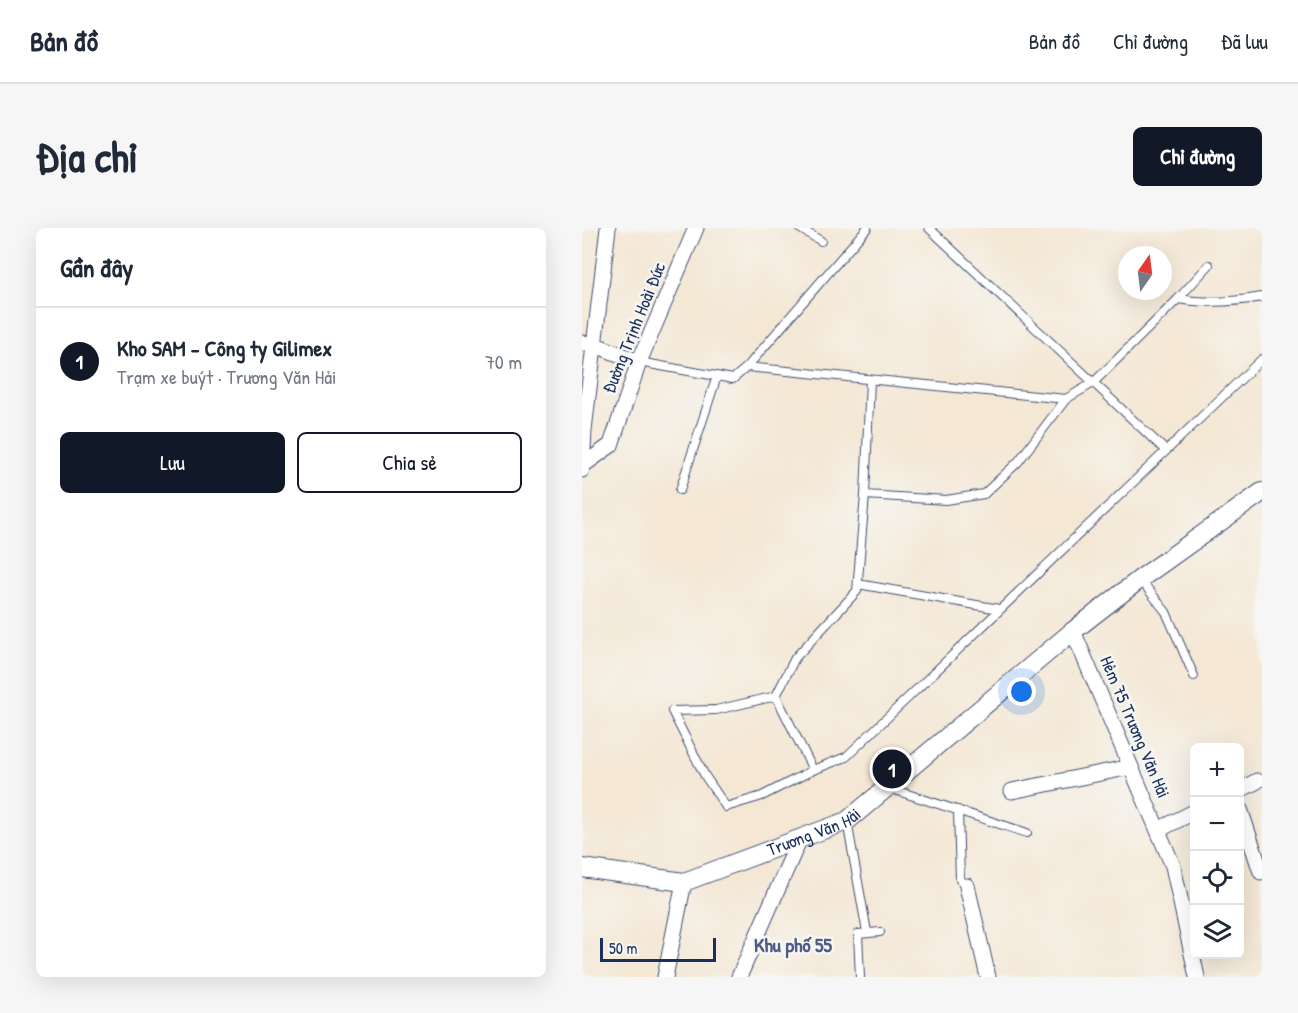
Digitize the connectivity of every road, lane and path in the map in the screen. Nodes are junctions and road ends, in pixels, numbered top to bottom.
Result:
1 (608, 228) edge
2 (696, 228) edge
3 (800, 228) edge
4 (867, 228) edge
5 (929, 228) edge
6 (821, 241) dead end
7 (1209, 265) dead end
8 (1262, 297) edge
9 (1178, 299) junction
10 (588, 343) edge
11 (1262, 359) edge
12 (639, 362) junction
13 (747, 367) junction
14 (717, 376) junction
15 (870, 380) junction
16 (1093, 383) junction
17 (1066, 399) junction
18 (1165, 450) junction
19 (582, 468) edge
20 (680, 490) dead end
21 (1262, 492) edge
22 (865, 495) junction
23 (1140, 579) junction
24 (858, 584) junction
25 (999, 609) junction
26 (1073, 631) junction
27 (1194, 676) dead end
28 (776, 696) junction
29 (1131, 767) junction
30 (813, 770) junction
31 (1257, 781) dead end
32 (888, 787) junction
33 (1244, 787) edge
34 (1012, 791) dead end
35 (958, 810) junction
36 (1190, 814) edge
37 (847, 822) junction
38 (1244, 823) edge
39 (1158, 830) junction
40 (1027, 833) dead end
41 (800, 838) junction
42 (582, 868) edge
43 (1261, 872) edge
44 (684, 882) junction
45 (967, 886) joint
46 (867, 932) junction
47 (880, 932) dead end
48 (667, 976) edge
49 (739, 977) edge
50 (860, 977) edge
51 (988, 977) edge
52 (1197, 977) edge

1 - 10 street
2 - 12 street, Đường Trịnh Hoài Đức
3 - 6 lane
4 - 13 lane
5 - 16 lane
7 - 9 lane
8 - 9 lane
9 - 16 lane
10 - 12 street
10 - 19 street
11 - 18 lane
12 - 14 lane
12 - 19 street, Đường Trịnh Hoài Đức
13 - 14 lane
13 - 15 lane
14 - 20 lane
15 - 17 lane
15 - 22 lane
16 - 17 lane
16 - 18 lane
17 - 22 lane
18 - 25 lane
21 - 23 street, Trương Văn Hải
22 - 24 lane
23 - 26 street, Trương Văn Hải
23 - 27 lane
24 - 25 lane
24 - 28 lane
25 - 30 lane
26 - 29 street, Hẻm 75 Trương Văn Hải
26 - 32 street, Trương Văn Hải
28 - 30 lane
28 - 30 lane
29 - 34 street
29 - 39 street, Hẻm 75 Trương Văn Hải
31 - 33 street
32 - 35 lane
32 - 37 street, Trương Văn Hải
35 - 40 lane
35 - 45 lane
36 - 39 street
37 - 41 street, Trương Văn Hải
37 - 46 lane
38 - 43 street
39 - 52 street, Hẻm 75 Trương Văn Hải
41 - 44 street, Trương Văn Hải
41 - 49 street
42 - 44 street, Trương Văn Hải
44 - 48 street
45 - 51 street
46 - 47 lane
46 - 50 lane

